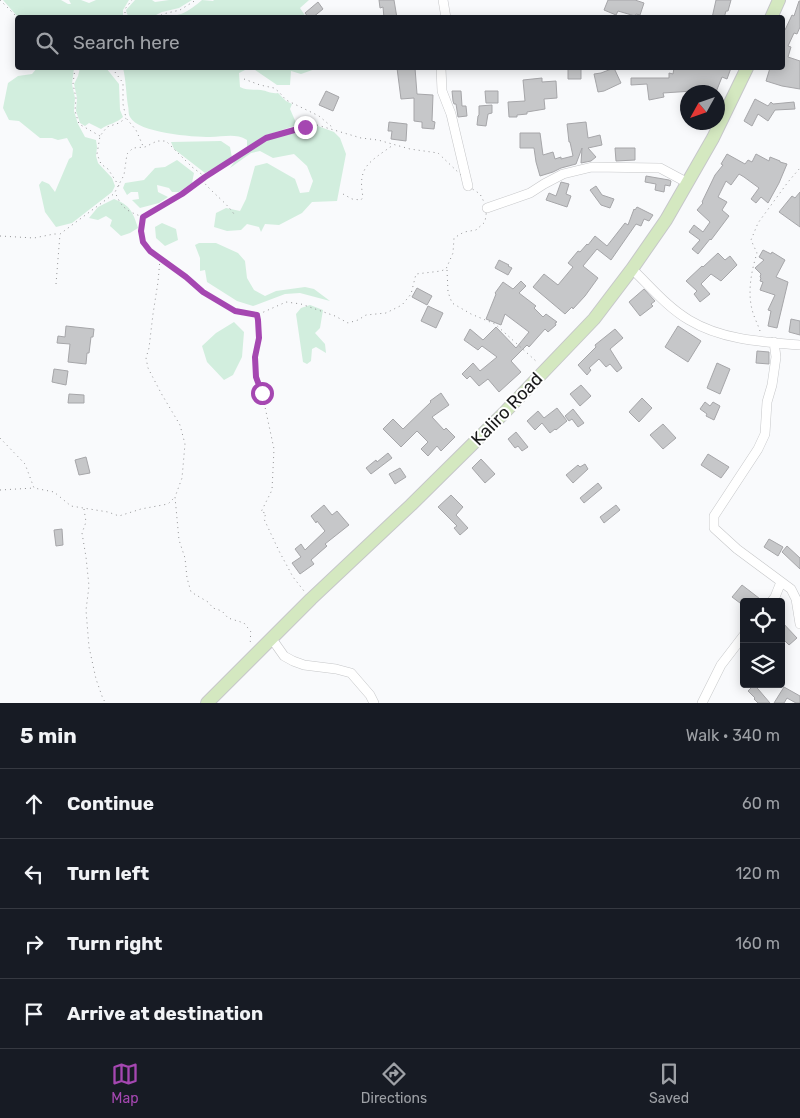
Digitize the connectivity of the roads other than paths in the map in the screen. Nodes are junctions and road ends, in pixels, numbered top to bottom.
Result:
1 (443, 0) edge
2 (779, 0) edge
3 (446, 15) edge
4 (772, 15) edge
5 (441, 70) edge
6 (746, 70) edge
7 (688, 182) junction
8 (468, 186) road end
9 (487, 208) road end
10 (632, 269) junction
11 (774, 342) junction
12 (800, 345) edge
13 (781, 582) junction
14 (774, 598) edge
15 (800, 624) edge
16 (272, 639) junction
17 (740, 639) edge
18 (207, 703) edge
19 (374, 703) edge
20 (702, 703) edge

1 - 3 street
2 - 4 main road
5 - 8 street
6 - 7 main road, Kaliro Road
7 - 9 street
7 - 10 main road, Kaliro Road
10 - 11 street
10 - 16 main road, Kaliro Road
11 - 12 street
11 - 13 street
13 - 14 street
13 - 15 street
16 - 18 main road, Kaliro Road
16 - 19 street
17 - 20 street

